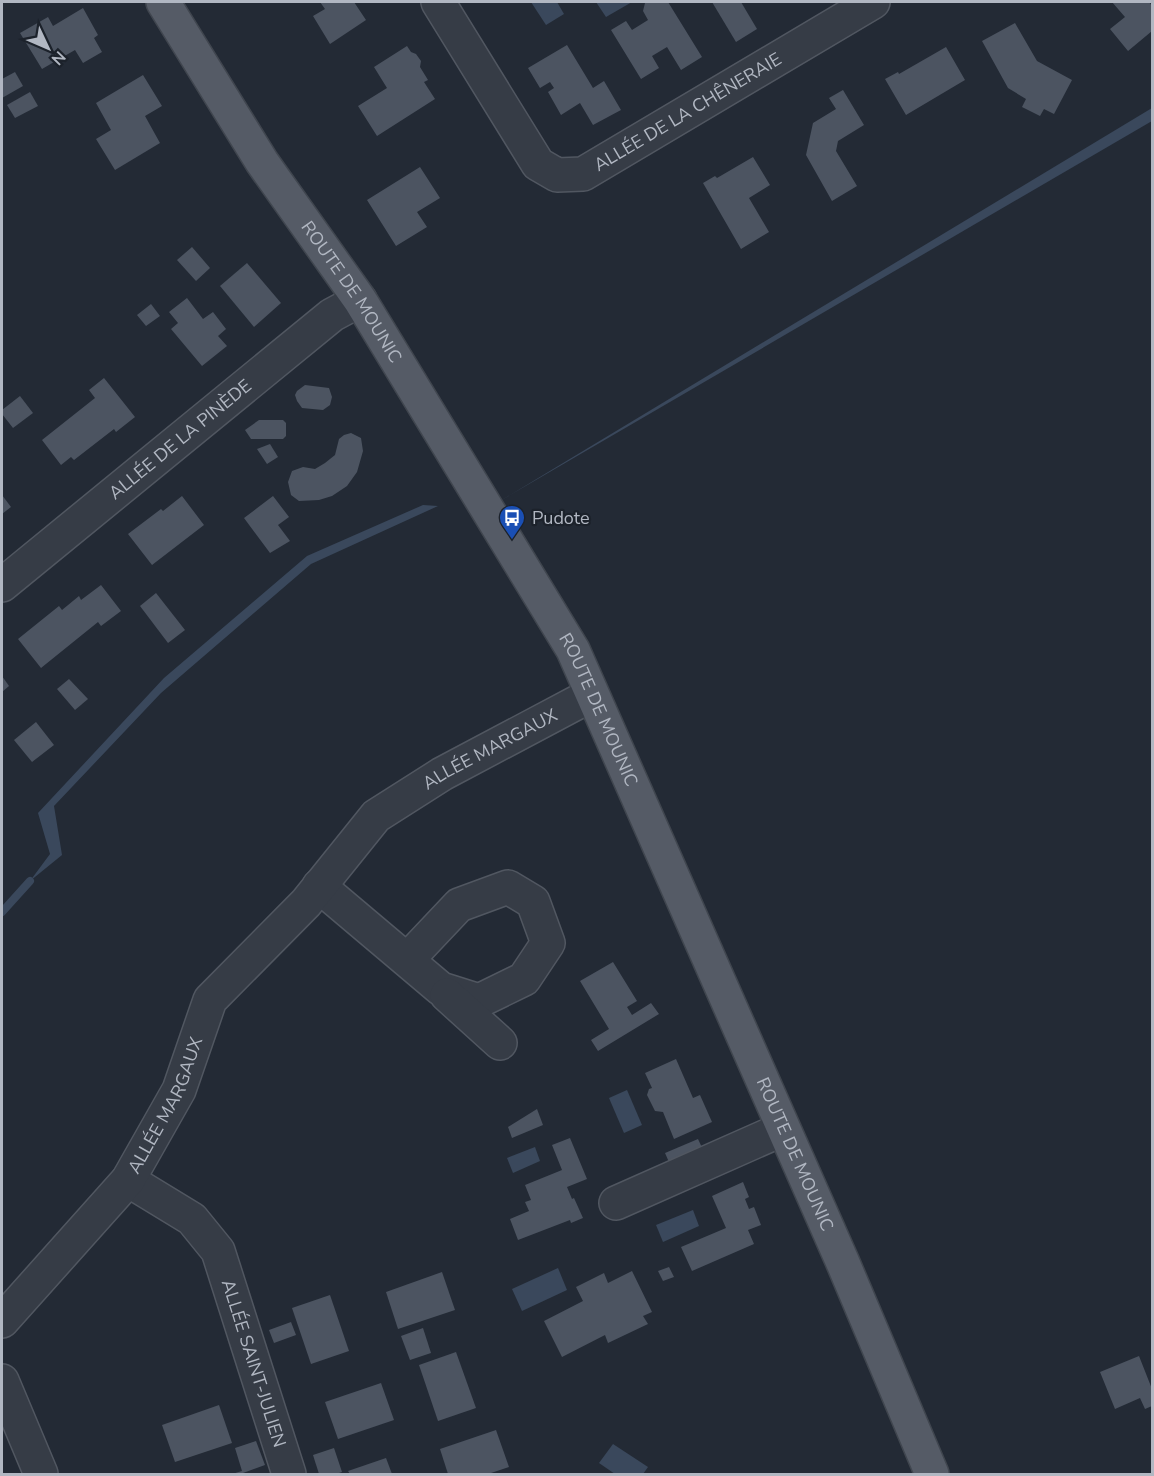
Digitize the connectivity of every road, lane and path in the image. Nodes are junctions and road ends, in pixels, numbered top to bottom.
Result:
1 (163, 2) edge
2 (438, 2) edge
3 (873, 2) edge
4 (360, 300) junction
5 (2, 585) edge
6 (591, 695) junction
7 (319, 886) junction
8 (407, 960) junction
9 (441, 989) junction
10 (500, 1043) dead end
11 (783, 1129) junction
12 (128, 1180) junction
13 (616, 1203) dead end
14 (2, 1322) edge
15 (2, 1381) edge
16 (40, 1474) edge
17 (289, 1474) edge
18 (932, 1474) edge

1 - 4 main road, ROUTE DE MOUNIC
2 - 3 street, ALLÉE DE LA CHÊNERAIE
4 - 5 street, ALLÉE DE LA PINÈDE
4 - 6 main road, ROUTE DE MOUNIC
6 - 7 street, ALLÉE MARGAUX
6 - 11 main road, ROUTE DE MOUNIC
7 - 8 street
7 - 12 street, ALLÉE MARGAUX
8 - 9 street
8 - 9 street
9 - 10 street
11 - 13 street
11 - 18 main road, ROUTE DE MOUNIC
12 - 14 street, ALLÉE MARGAUX
12 - 17 street, ALLÉE SAINT-JULIEN
15 - 16 street

